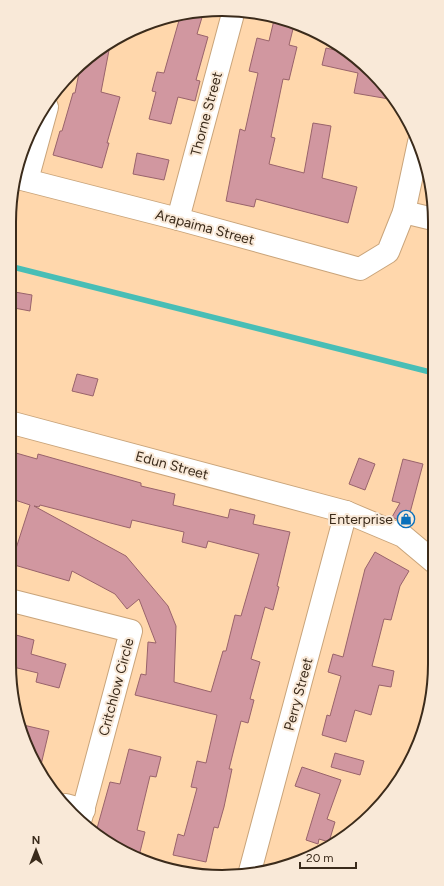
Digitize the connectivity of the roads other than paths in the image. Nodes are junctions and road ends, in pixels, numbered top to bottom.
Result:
1 (232, 16) edge
2 (42, 123) edge
3 (416, 154) edge
4 (23, 179) edge
5 (404, 212) junction
6 (428, 218) edge
7 (178, 219) junction
8 (16, 424) edge
9 (341, 511) junction
10 (428, 557) edge
11 (16, 602) edge
12 (77, 811) edge
13 (251, 868) edge

1 - 7 street, Thorne Street
2 - 4 street
3 - 5 street
4 - 7 street, Arapaima Street
5 - 6 street
5 - 7 street, Arapaima Street
8 - 9 street, Edun Street
9 - 10 street, Edun Street
9 - 13 street, Perry Street
11 - 12 street, Critchlow Circle

